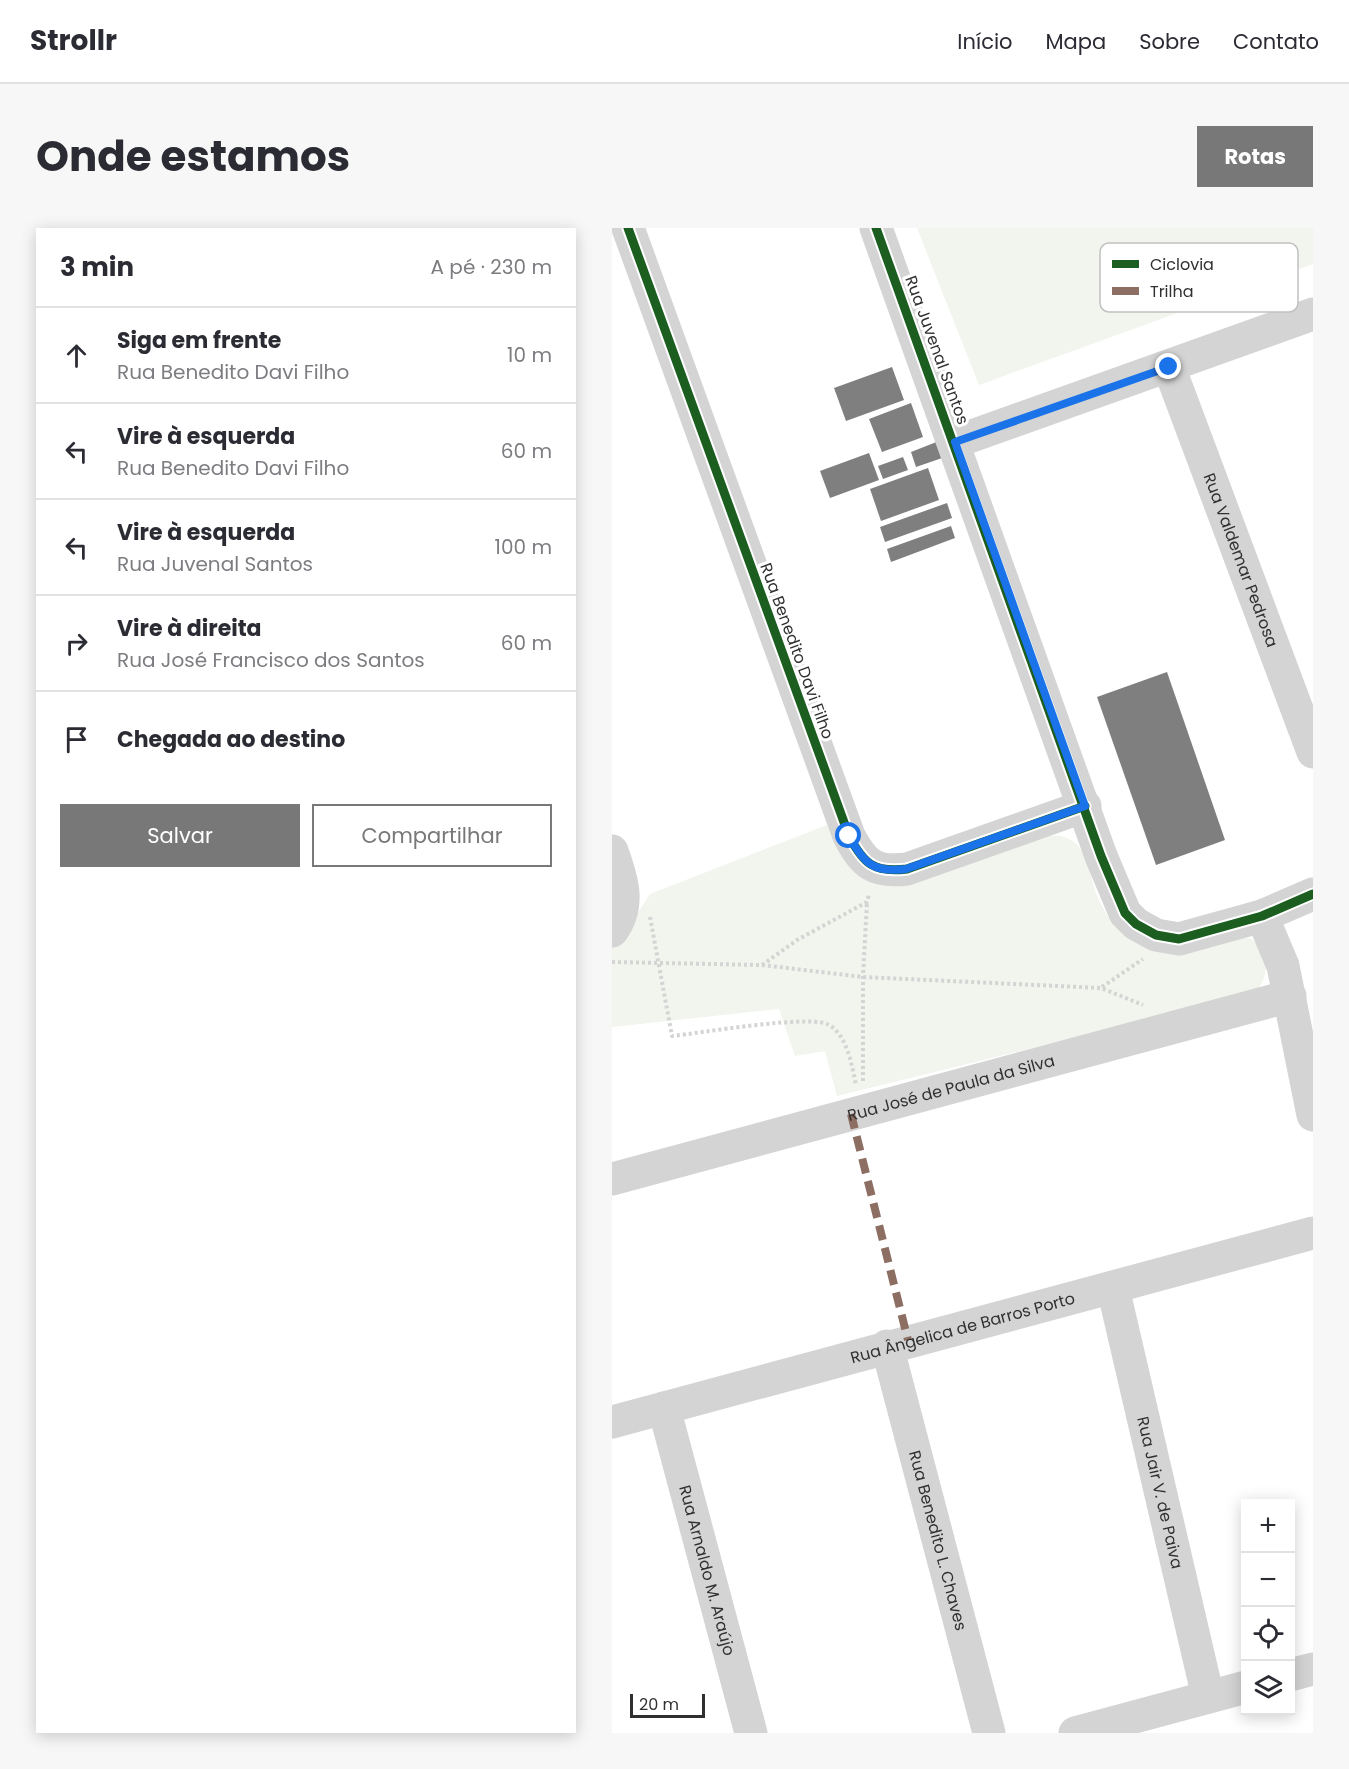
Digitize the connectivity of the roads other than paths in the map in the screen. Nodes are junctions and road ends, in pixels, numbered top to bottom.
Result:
1 (628, 228) edge
2 (876, 228) edge
3 (1313, 314) edge
4 (1169, 367) junction
5 (955, 442) junction
6 (1313, 752) edge
7 (1085, 806) junction
8 (619, 875) edge
9 (1313, 894) edge
10 (1262, 916) junction
11 (612, 931) edge
12 (1290, 996) junction
13 (1313, 1115) edge
14 (612, 1179) edge
15 (1313, 1233) edge
16 (1113, 1288) junction
17 (887, 1346) junction
18 (664, 1408) junction
19 (612, 1422) edge
20 (1313, 1669) edge
21 (1295, 1674) edge
22 (1241, 1689) edge
23 (1208, 1697) junction
24 (751, 1733) edge
25 (989, 1733) edge
26 (1075, 1733) edge

1 - 7 street, Rua Benedito Davi Filho
2 - 5 street, Rua Juvenal Santos
3 - 4 street
4 - 5 street
4 - 6 street, Rua Valdemar Pedrosa
5 - 7 street, Rua Juvenal Santos
7 - 10 street, Rua Juvenal Santos
8 - 11 street
9 - 10 street
10 - 12 street
12 - 13 street
12 - 14 street, Rua José de Paula da Silva
15 - 16 street, Rua Ângelica de Barros Porto
16 - 17 street, Rua Ângelica de Barros Porto
16 - 23 street, Rua Jair V. de Paiva
17 - 18 street, Rua Ângelica de Barros Porto
17 - 25 street, Rua Benedito L. Chaves
18 - 19 street, Rua Ângelica de Barros Porto
18 - 24 street, Rua Arnaldo M. Araújo
20 - 21 street
22 - 23 street
23 - 26 street

